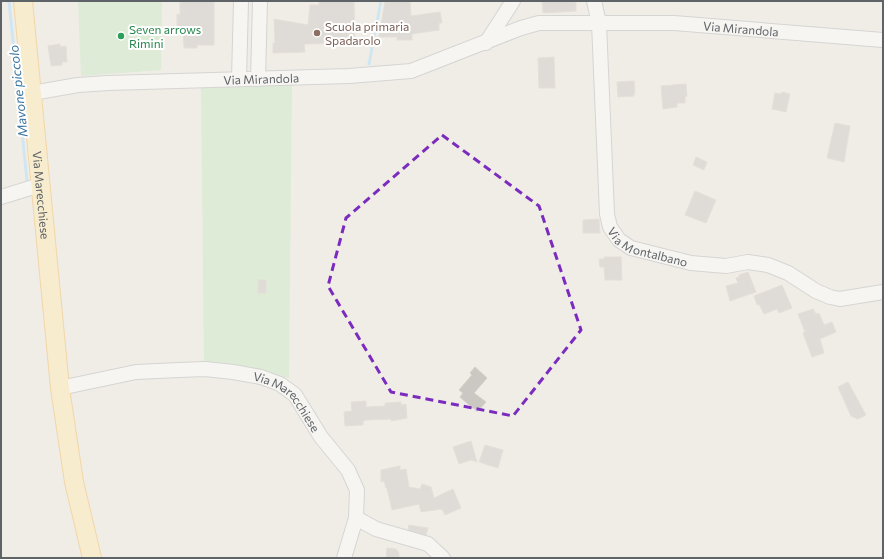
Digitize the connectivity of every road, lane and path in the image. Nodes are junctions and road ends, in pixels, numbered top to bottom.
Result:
1 (23, 1) edge
2 (241, 1) edge
3 (260, 1) edge
4 (513, 1) edge
5 (594, 1) edge
6 (599, 23) junction
7 (883, 40) edge
8 (486, 43) junction
9 (239, 79) junction
10 (258, 79) junction
11 (32, 93) junction
12 (40, 185) junction
13 (1, 196) edge
14 (883, 292) edge
15 (60, 388) junction
16 (356, 518) junction
17 (92, 558) edge
18 (344, 558) edge
19 (443, 558) edge

1 - 11 main road, Via Marecchiese
2 - 9 street
3 - 10 street
4 - 8 street
5 - 6 street
6 - 7 street, Via Mirandola
6 - 8 street, Via Mirandola
6 - 14 street, Via Montalbano
8 - 10 street, Via Mirandola
9 - 10 street, Via Mirandola
9 - 11 street, Via Mirandola
11 - 12 main road, Via Marecchiese
12 - 13 street
12 - 15 main road, Via Marecchiese
15 - 16 street, Via Marecchiese
15 - 17 main road, Via Marecchiese
16 - 18 street, Via Marecchiese
16 - 19 street

